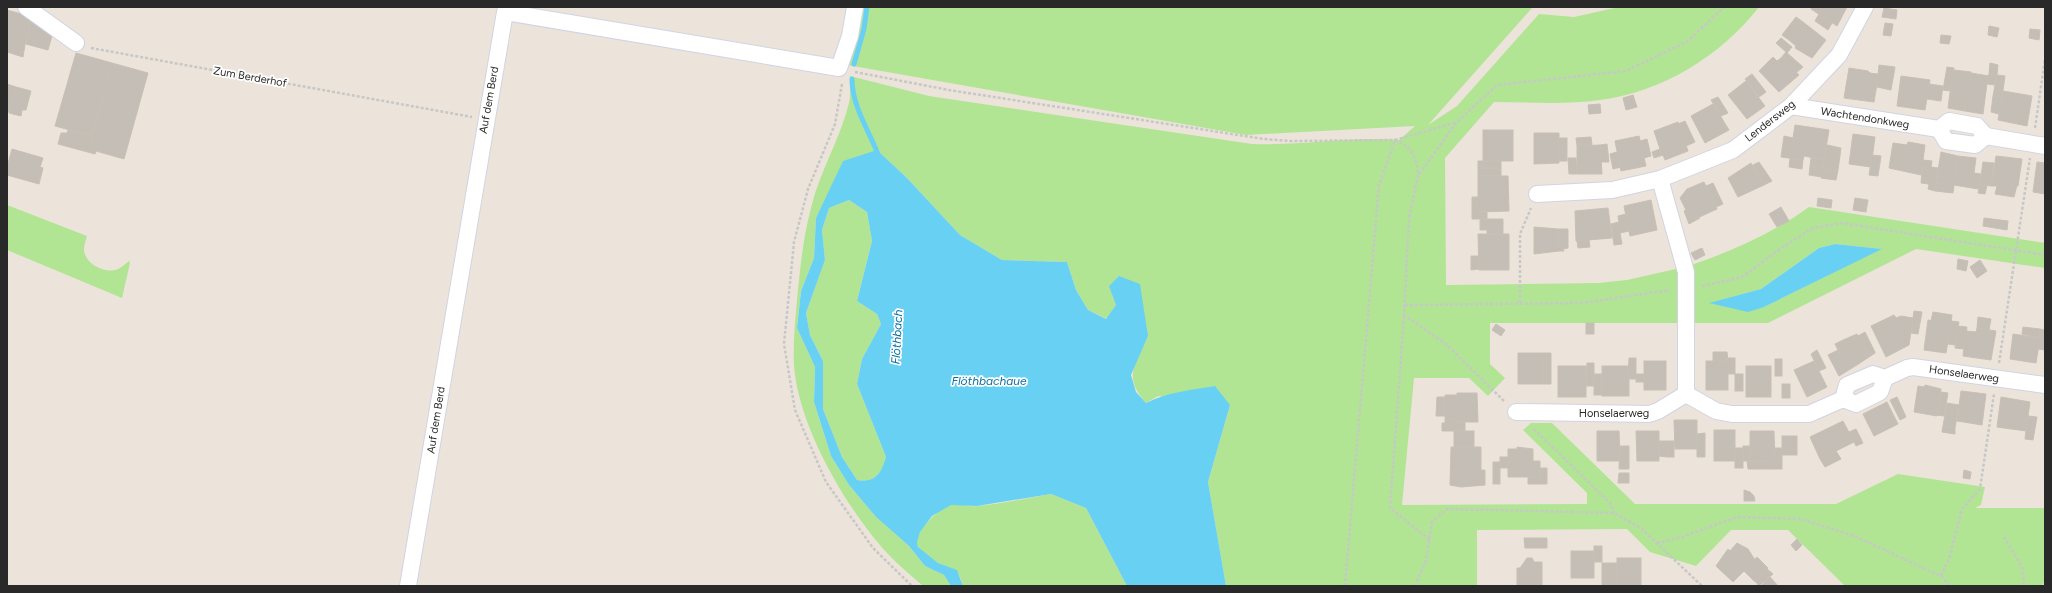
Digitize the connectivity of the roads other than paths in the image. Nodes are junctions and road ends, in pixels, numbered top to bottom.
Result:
1 (26, 7) edge
2 (855, 7) edge
3 (1865, 7) edge
4 (76, 43) road end
5 (1791, 106) junction
6 (2039, 144) edge
7 (1660, 179) junction
8 (1537, 194) road end
9 (2045, 386) edge
10 (1686, 394) junction
11 (1516, 412) road end
12 (408, 586) edge

1 - 4 street
2 - 12 street, Auf dem Berd
3 - 5 street, Lendersweg
5 - 6 street, Wachtendonkweg
5 - 7 street, Lendersweg
7 - 8 street, Lendersweg
7 - 10 street
9 - 10 street, Honselaerweg
10 - 11 street, Honselaerweg

